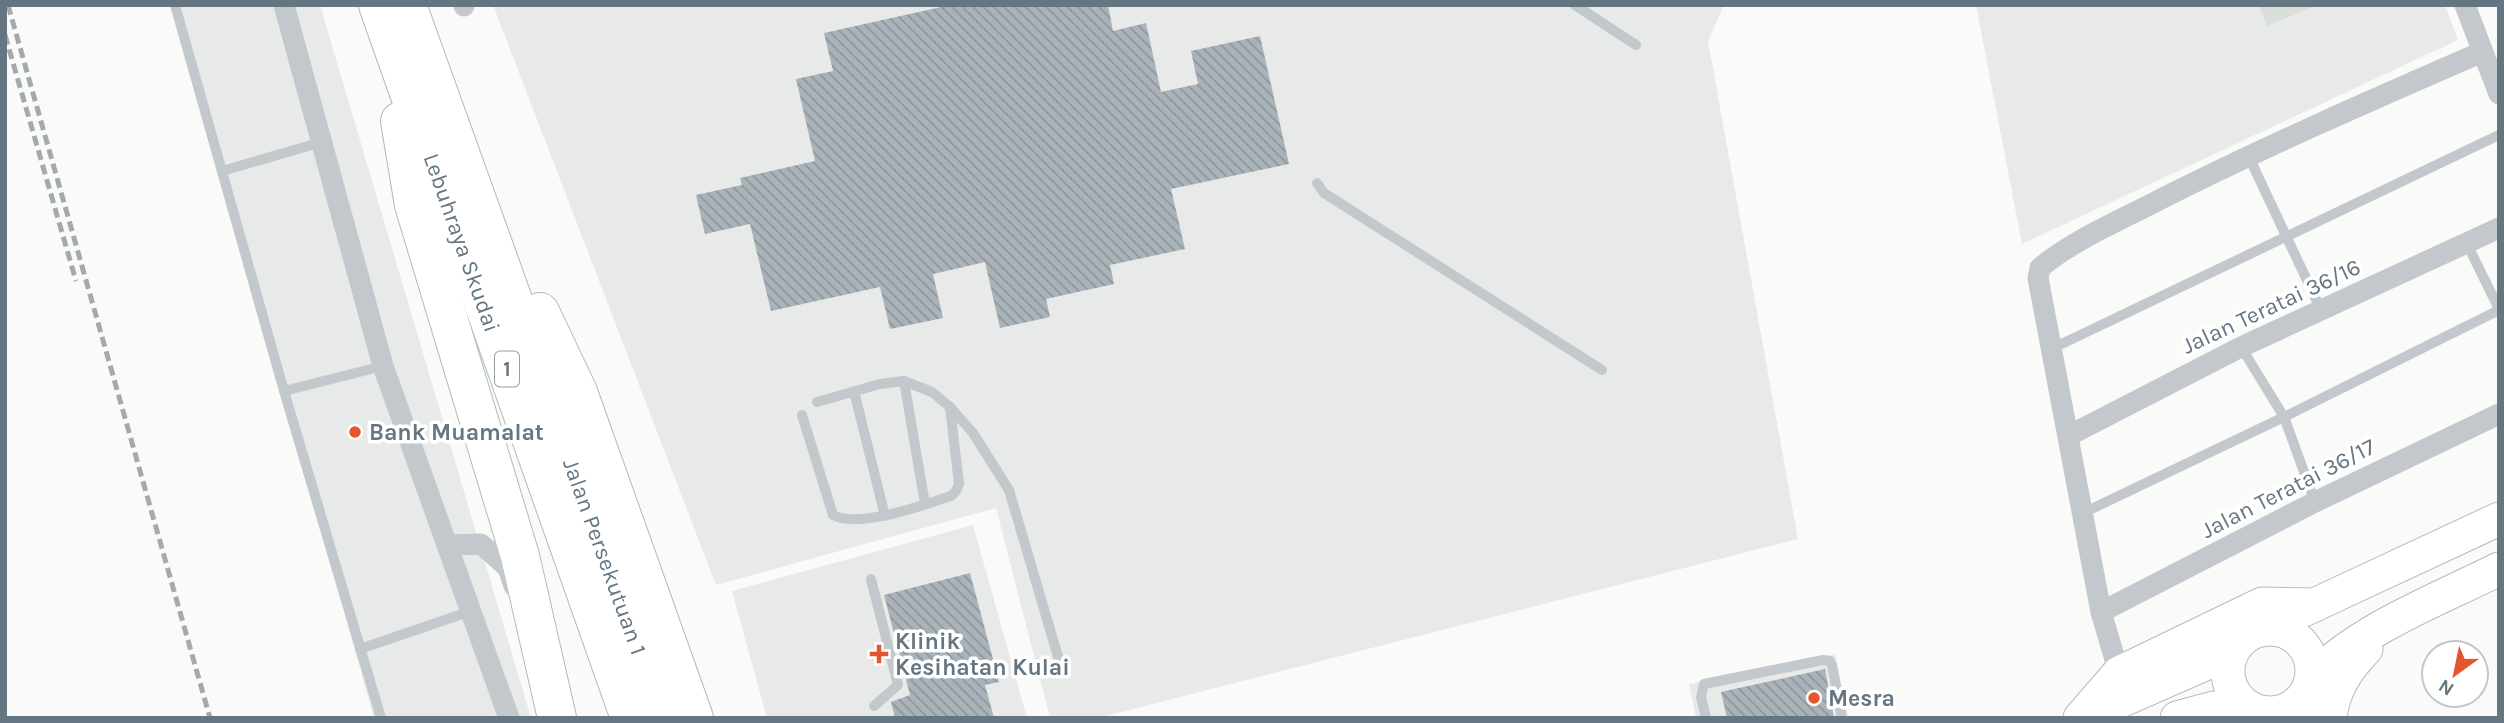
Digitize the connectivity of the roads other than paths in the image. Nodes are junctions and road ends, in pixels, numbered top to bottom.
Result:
1 (175, 5) edge
2 (284, 5) edge
3 (1575, 5) edge
4 (2465, 5) edge
5 (389, 10) edge
6 (1636, 45) dead end
7 (2482, 52) junction
8 (2499, 94) edge
9 (447, 118) junction
10 (2499, 135) edge
11 (321, 142) junction
12 (2248, 155) junction
13 (222, 171) junction
14 (1317, 183) dead end
15 (2499, 228) edge
16 (2287, 236) junction
17 (2467, 244) junction
18 (2499, 309) edge
19 (2321, 310) junction
20 (2241, 347) junction
21 (2052, 349) junction
22 (383, 366) junction
23 (1602, 370) dead end
24 (904, 381) junction
25 (284, 391) junction
26 (854, 391) junction
27 (817, 402) dead end
28 (950, 407) junction
29 (2499, 414) edge
30 (802, 415) dead end
31 (2284, 417) junction
32 (2068, 436) junction
33 (2315, 502) junction
34 (925, 504) junction
35 (2082, 513) junction
36 (886, 516) junction
37 (2499, 519) edge
38 (447, 545) junction
39 (2499, 569) edge
40 (870, 579) dead end
41 (2315, 605) junction
42 (471, 611) junction
43 (2101, 612) junction
44 (2402, 617) junction
45 (2265, 629) junction
46 (360, 649) junction
47 (2232, 652) junction
48 (1059, 660) dead end
49 (2119, 673) junction
50 (2313, 677) junction
51 (874, 706) dead end
52 (2261, 713) edge
53 (381, 718) edge
54 (509, 718) edge
55 (556, 718) edge
56 (631, 718) edge
57 (663, 718) edge
58 (694, 718) edge
59 (1706, 718) edge
60 (1842, 718) edge
61 (2081, 718) edge
62 (2177, 718) edge
63 (2316, 718) edge
64 (2330, 718) edge

1 - 13 lane
2 - 11 street
3 - 6 lane
4 - 7 street
5 - 9 highway, Lebuhraya Skudai / 1
5 - 55 highway
5 - 56 highway, Lebuhraya Skudai / 1
7 - 8 street
7 - 12 street
9 - 57 highway, Jalan Persekutuan 1 / 1
9 - 58 highway
10 - 16 lane
11 - 13 lane
11 - 22 street
12 - 16 lane
12 - 21 street
13 - 25 lane
14 - 23 lane
15 - 17 street, Jalan Teratai 36/16
16 - 19 lane
16 - 21 lane
17 - 18 lane
17 - 19 street, Jalan Teratai 36/16
18 - 31 lane
19 - 20 street, Jalan Teratai 36/16
20 - 31 lane
20 - 32 street, Jalan Teratai 36/16
21 - 32 street
22 - 25 lane
22 - 38 street
24 - 26 lane
24 - 28 lane
24 - 34 lane
25 - 46 lane
26 - 27 lane
26 - 36 lane
28 - 34 lane
28 - 48 lane
29 - 33 street, Jalan Teratai 36/17
30 - 36 lane
31 - 33 lane
31 - 35 lane
32 - 35 street
33 - 43 street, Jalan Teratai 36/17
34 - 36 lane
35 - 43 street
37 - 41 main road
38 - 42 street
38 - 55 street
39 - 44 main road
40 - 51 lane
41 - 45 main road
41 - 49 main road
42 - 46 lane
42 - 54 street
43 - 49 street
44 - 50 main road
44 - 64 main road
45 - 47 main road
45 - 50 main road
46 - 53 lane
47 - 52 main road
47 - 61 main road
49 - 61 main road
50 - 52 main road
50 - 63 street
52 - 62 main road
59 - 60 lane

